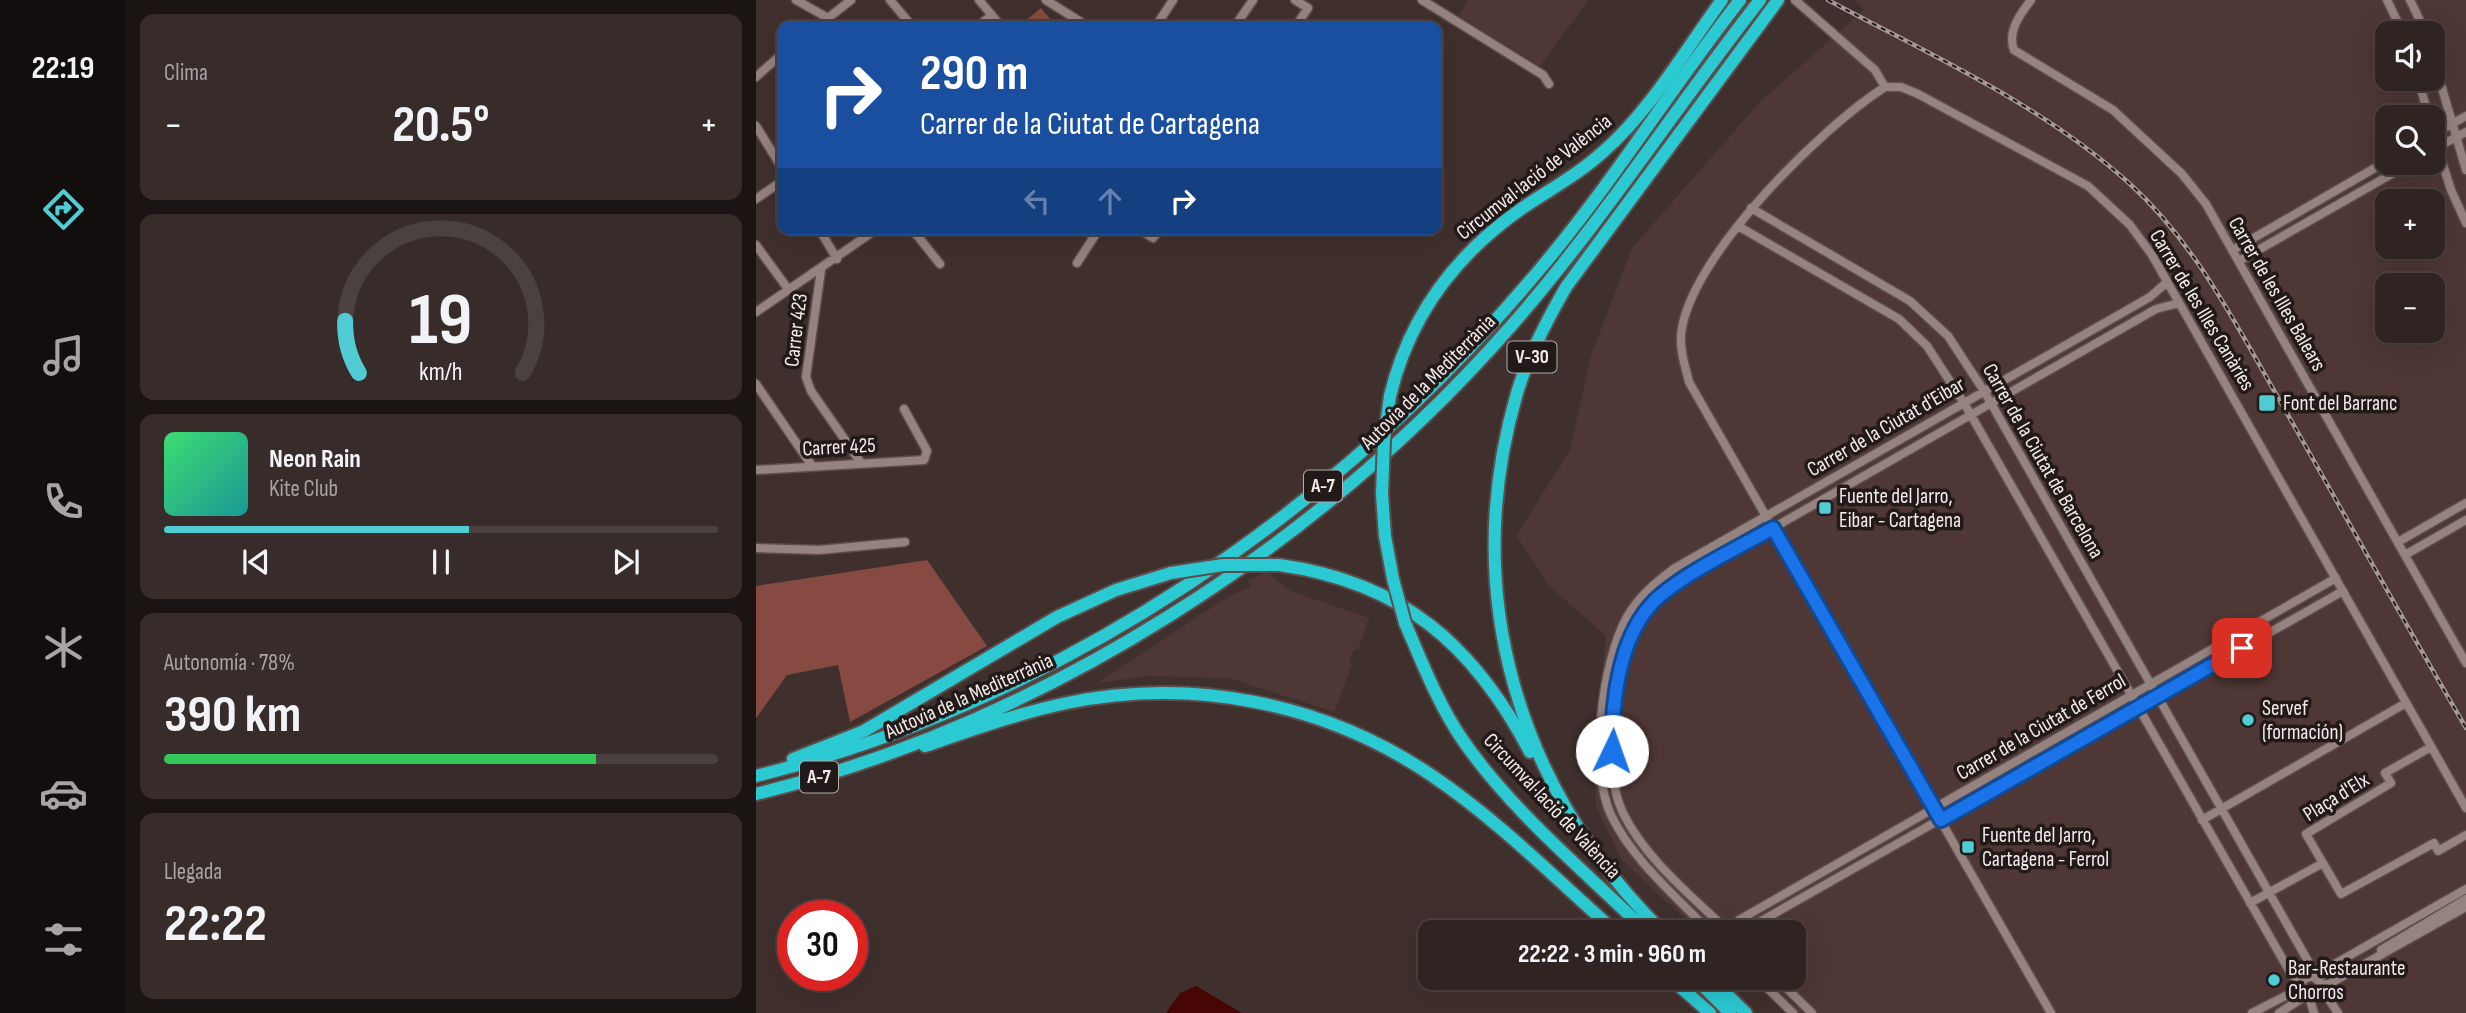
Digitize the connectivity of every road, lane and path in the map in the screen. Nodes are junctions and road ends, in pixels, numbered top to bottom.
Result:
1 (796, 0) edge
2 (851, 0) edge
3 (890, 0) edge
4 (979, 0) edge
5 (1173, 0) edge
6 (1253, 0) edge
7 (1295, 0) edge
8 (1422, 0) edge
9 (1722, 0) edge
10 (1740, 0) edge
11 (1760, 0) edge
12 (1778, 0) edge
13 (1795, 0) edge
14 (2031, 0) edge
15 (2387, 0) edge
16 (2410, 0) edge
17 (1050, 1) edge
18 (992, 15) junction
19 (828, 18) junction
20 (824, 21) edge
21 (831, 21) edge
22 (908, 21) edge
23 (984, 21) edge
24 (997, 21) edge
25 (1080, 21) edge
26 (1159, 21) edge
27 (1238, 21) edge
28 (1299, 21) edge
29 (2397, 21) edge
30 (2420, 21) edge
31 (777, 61) edge
32 (756, 77) edge
33 (1549, 84) dead end
34 (1885, 87) junction
35 (2443, 91) edge
36 (2466, 116) edge
37 (2453, 124) junction
38 (756, 126) edge
39 (2445, 128) edge
40 (2466, 132) edge
41 (2456, 137) junction
42 (2445, 143) edge
43 (777, 160) edge
44 (2375, 168) edge
45 (2466, 170) edge
46 (2390, 175) edge
47 (2445, 175) edge
48 (777, 184) edge
49 (756, 199) edge
50 (1751, 208) junction
51 (2466, 223) edge
52 (1738, 226) junction
53 (823, 235) edge
54 (869, 235) edge
55 (917, 235) edge
56 (1095, 235) edge
57 (756, 245) edge
58 (2233, 250) junction
59 (837, 259) junction
60 (2239, 261) junction
61 (1077, 263) dead end
62 (940, 264) dead end
63 (821, 270) junction
64 (2167, 282) junction
65 (788, 289) junction
66 (2179, 303) junction
67 (756, 312) edge
68 (756, 384) edge
69 (1984, 391) junction
70 (1964, 403) junction
71 (1991, 403) junction
72 (904, 410) dead end
73 (1970, 415) junction
74 (861, 463) junction
75 (812, 466) junction
76 (756, 470) edge
77 (2466, 503) edge
78 (1766, 516) junction
79 (2466, 520) edge
80 (1773, 528) junction
81 (905, 542) dead end
82 (2398, 542) junction
83 (756, 548) edge
84 (2405, 555) junction
85 (2336, 578) junction
86 (2343, 591) junction
87 (2466, 663) edge
88 (2151, 684) junction
89 (2131, 695) junction
90 (2158, 696) junction
91 (2406, 703) junction
92 (2138, 708) junction
93 (2431, 747) junction
94 (881, 756) junction
95 (756, 769) edge
96 (756, 776) edge
97 (1548, 778) junction
98 (756, 794) edge
99 (1934, 808) junction
100 (2466, 808) edge
101 (2222, 809) junction
102 (1941, 820) junction
103 (2203, 820) junction
104 (2466, 835) edge
105 (2323, 863) junction
106 (2466, 888) edge
107 (2270, 893) junction
108 (2466, 898) edge
109 (2250, 903) junction
110 (2466, 907) edge
111 (1602, 920) edge
112 (1635, 920) edge
113 (1652, 920) edge
114 (1699, 920) edge
115 (1718, 920) edge
116 (1739, 920) edge
117 (1763, 920) edge
118 (2397, 938) junction
119 (2345, 958) junction
120 (2353, 971) junction
121 (2318, 983) junction
122 (1684, 990) edge
123 (1707, 990) edge
124 (1722, 990) edge
125 (1769, 990) edge
126 (1788, 990) edge
127 (2304, 991) junction
128 (1710, 1013) edge
129 (1730, 1013) edge
130 (1746, 1013) edge
131 (1793, 1013) edge
132 (1812, 1013) edge
133 (2051, 1013) edge
134 (2252, 1013) edge
135 (2279, 1013) edge
136 (2314, 1013) edge
137 (2338, 1013) edge

1 - 19 street
2 - 19 street
3 - 22 street
4 - 18 street
5 - 26 street
6 - 27 street
7 - 28 street
8 - 33 street
9 - 112 highway, Circumval·lació de València, bridge
10 - 96 highway, Autovia de la Mediterrània / A-7
11 - 94 highway, Autovia de la Mediterrània / A-7
12 - 97 highway, Circumval·lació de València / V-30
13 - 34 street
14 - 58 street, Carrer de les Illes Balears
15 - 29 street
16 - 30 street
17 - 25 street
18 - 23 street
18 - 24 street
19 - 20 street
19 - 21 street
31 - 32 street
34 - 50 street
34 - 64 street, Carrer de les Illes Canàries
35 - 37 street
36 - 37 street
37 - 39 street
37 - 41 street
38 - 43 street
40 - 41 street
41 - 42 street
41 - 45 street
44 - 58 street
46 - 60 street
47 - 51 street
48 - 49 street
50 - 52 street
50 - 69 street, Carrer de la Ciutat de Barcelona
52 - 70 street, Carrer de la Ciutat de Barcelona
52 - 78 street
53 - 59 street
54 - 59 street
55 - 62 street
56 - 61 street
57 - 65 street
58 - 60 street, Carrer de les Illes Balears
59 - 63 street
60 - 82 street, Carrer de les Illes Balears
63 - 65 street
63 - 74 street, Carrer 423
64 - 66 street, Carrer de les Illes Canàries
64 - 69 street, Carrer de la Ciutat d'Eibar
65 - 67 street
66 - 71 street, Carrer de la Ciutat d'Eibar
66 - 85 street, Carrer de les Illes Canàries
68 - 75 street
69 - 70 street, Carrer de la Ciutat d'Eibar
69 - 71 street, Carrer de la Ciutat de Barcelona
70 - 73 street, Carrer de la Ciutat de Barcelona
70 - 78 street, Carrer de la Ciutat d'Eibar
71 - 73 street, Carrer de la Ciutat d'Eibar
71 - 88 street, Carrer de la Ciutat de Barcelona
72 - 74 street, Carrer 425
73 - 80 street, Carrer de la Ciutat d'Eibar
73 - 89 street, Carrer de la Ciutat de Barcelona
74 - 75 street, Carrer 425
75 - 76 street, Carrer 425
77 - 82 street
78 - 80 street
78 - 114 street, Carrer de la Ciutat d'Eibar
79 - 84 street
80 - 99 street
80 - 115 street, Carrer de la Ciutat d'Eibar
81 - 83 street
82 - 84 street, Carrer de les Illes Balears
84 - 87 street, Carrer de les Illes Balears
85 - 86 street, Carrer de les Illes Canàries
85 - 88 street, Carrer de la Ciutat de Ferrol
86 - 90 street, Carrer de la Ciutat de Ferrol
86 - 91 street, Carrer de les Illes Canàries
88 - 89 street, Carrer de la Ciutat de Ferrol
88 - 90 street, Carrer de la Ciutat de Barcelona
89 - 92 street, Carrer de la Ciutat de Barcelona
89 - 99 street, Carrer de la Ciutat de Ferrol
90 - 92 street, Carrer de la Ciutat de Ferrol
90 - 101 street, Carrer de la Ciutat de Barcelona
91 - 93 street, Carrer de les Illes Canàries
91 - 101 street
92 - 102 street, Carrer de la Ciutat de Ferrol
92 - 103 street, Carrer de la Ciutat de Barcelona
93 - 100 street, Carrer de les Illes Canàries
93 - 105 street, Plaça d'Elx
94 - 98 highway, Autovia de la Mediterrània / A-7
94 - 111 highway
95 - 97 highway, bridge
97 - 113 highway, Circumval·lació de València / V-30
99 - 102 street
99 - 116 street, Carrer de la Ciutat de Ferrol
101 - 103 street
101 - 107 street, Carrer de la Ciutat de Barcelona
102 - 117 street, Carrer de la Ciutat de Ferrol
102 - 133 street
103 - 109 street, Carrer de la Ciutat de Barcelona
104 - 105 street, Plaça d'Elx
105 - 107 street
106 - 119 street
107 - 109 street
107 - 121 street, Carrer de la Ciutat de Barcelona
108 - 118 street
109 - 127 street, Carrer de la Ciutat de Barcelona
110 - 120 street
118 - 119 street
118 - 120 street
119 - 121 street
120 - 121 street
121 - 127 street
121 - 127 street
121 - 137 street, Carrer de la Ciutat de Barcelona
122 - 128 highway
123 - 129 highway
124 - 130 highway
125 - 131 street
126 - 132 street
127 - 134 street
127 - 135 street
127 - 136 street, Carrer de la Ciutat de Barcelona

